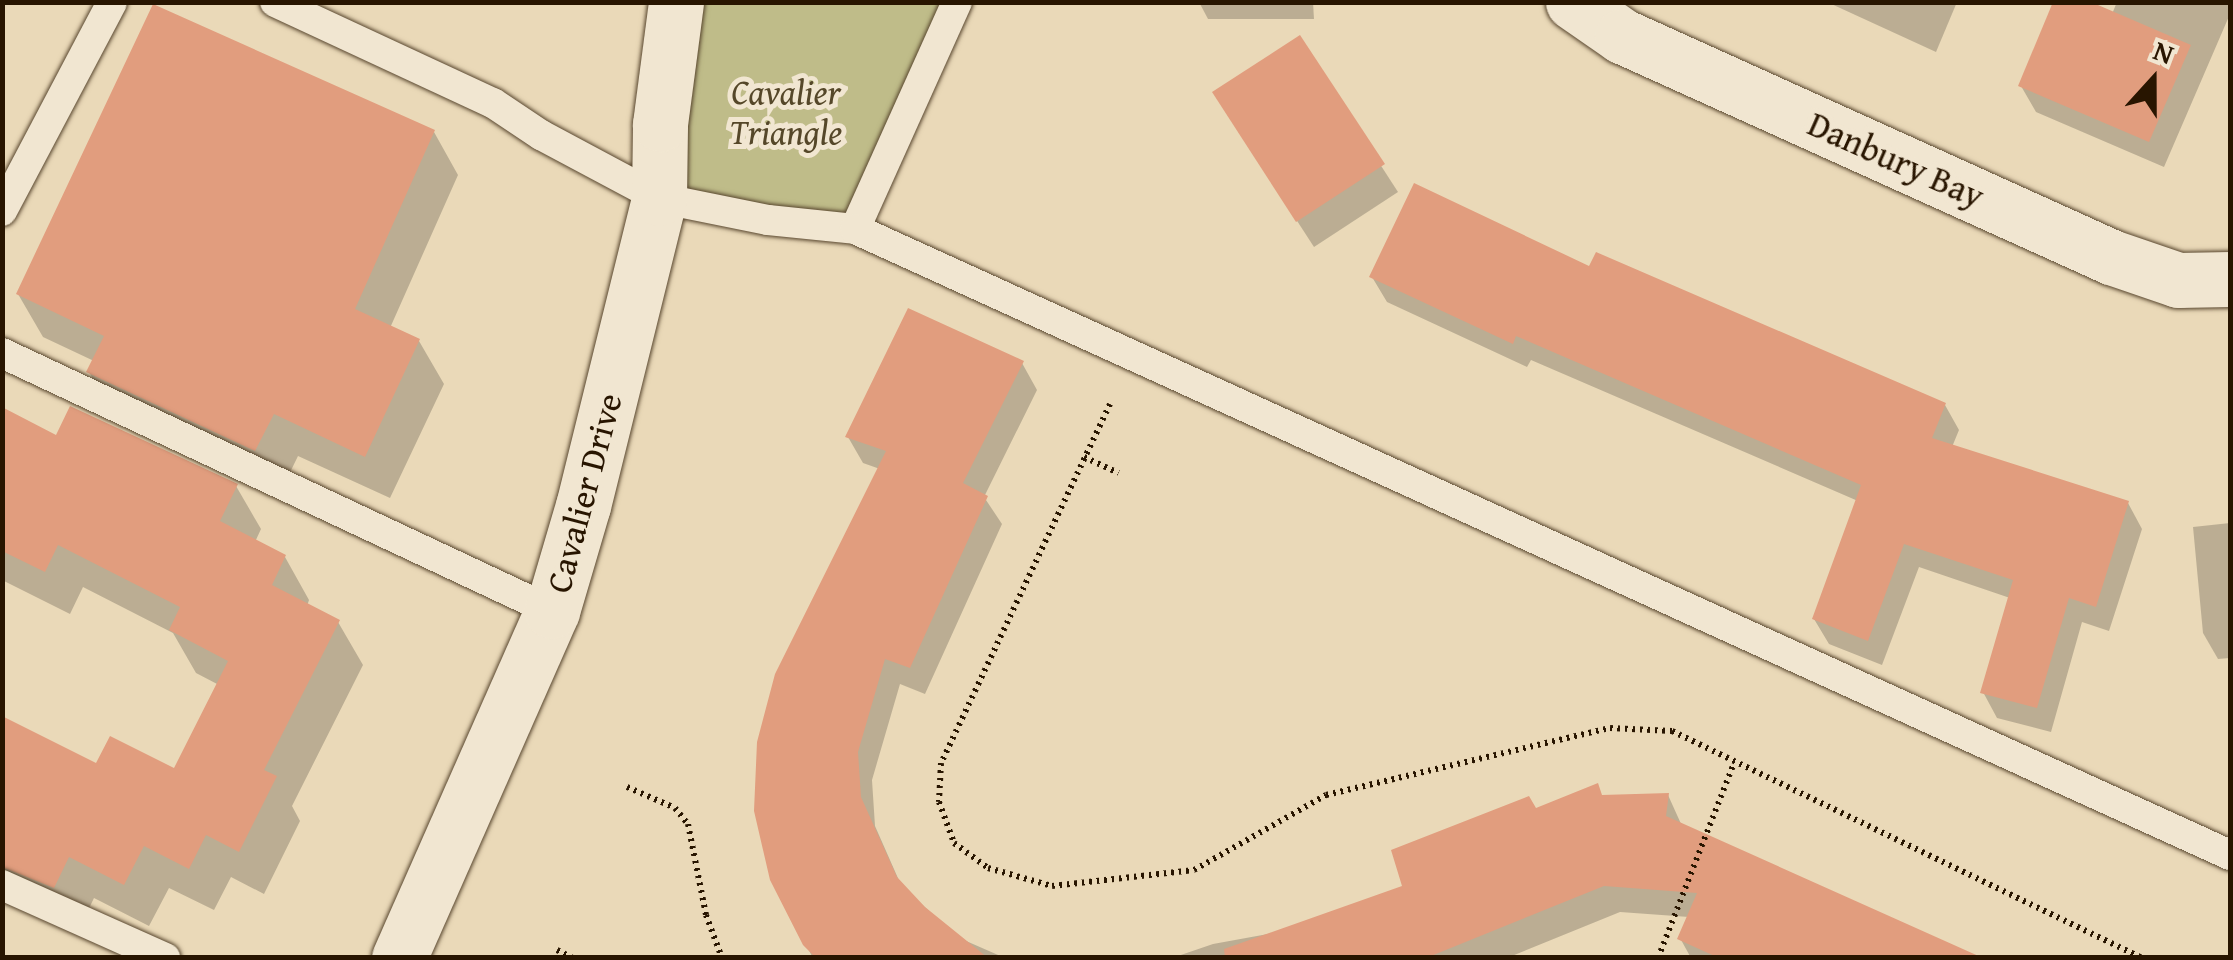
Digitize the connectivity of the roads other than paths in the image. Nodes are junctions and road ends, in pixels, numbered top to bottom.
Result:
1 (112, 2) edge
2 (275, 2) edge
3 (676, 2) edge
4 (957, 2) edge
5 (1573, 2) edge
6 (659, 198) junction
7 (2, 212) edge
8 (855, 229) junction
9 (2230, 278) edge
10 (2, 354) edge
11 (552, 611) junction
12 (2230, 855) edge
13 (2, 884) edge
14 (165, 958) edge
15 (399, 958) edge

1 - 7 lane
2 - 6 lane
3 - 6 street, Cavalier Drive
4 - 8 lane
5 - 9 street, Danbury Bay
6 - 8 lane
6 - 11 street, Cavalier Drive
8 - 12 lane
10 - 11 lane
11 - 15 street, Cavalier Drive
13 - 14 lane

